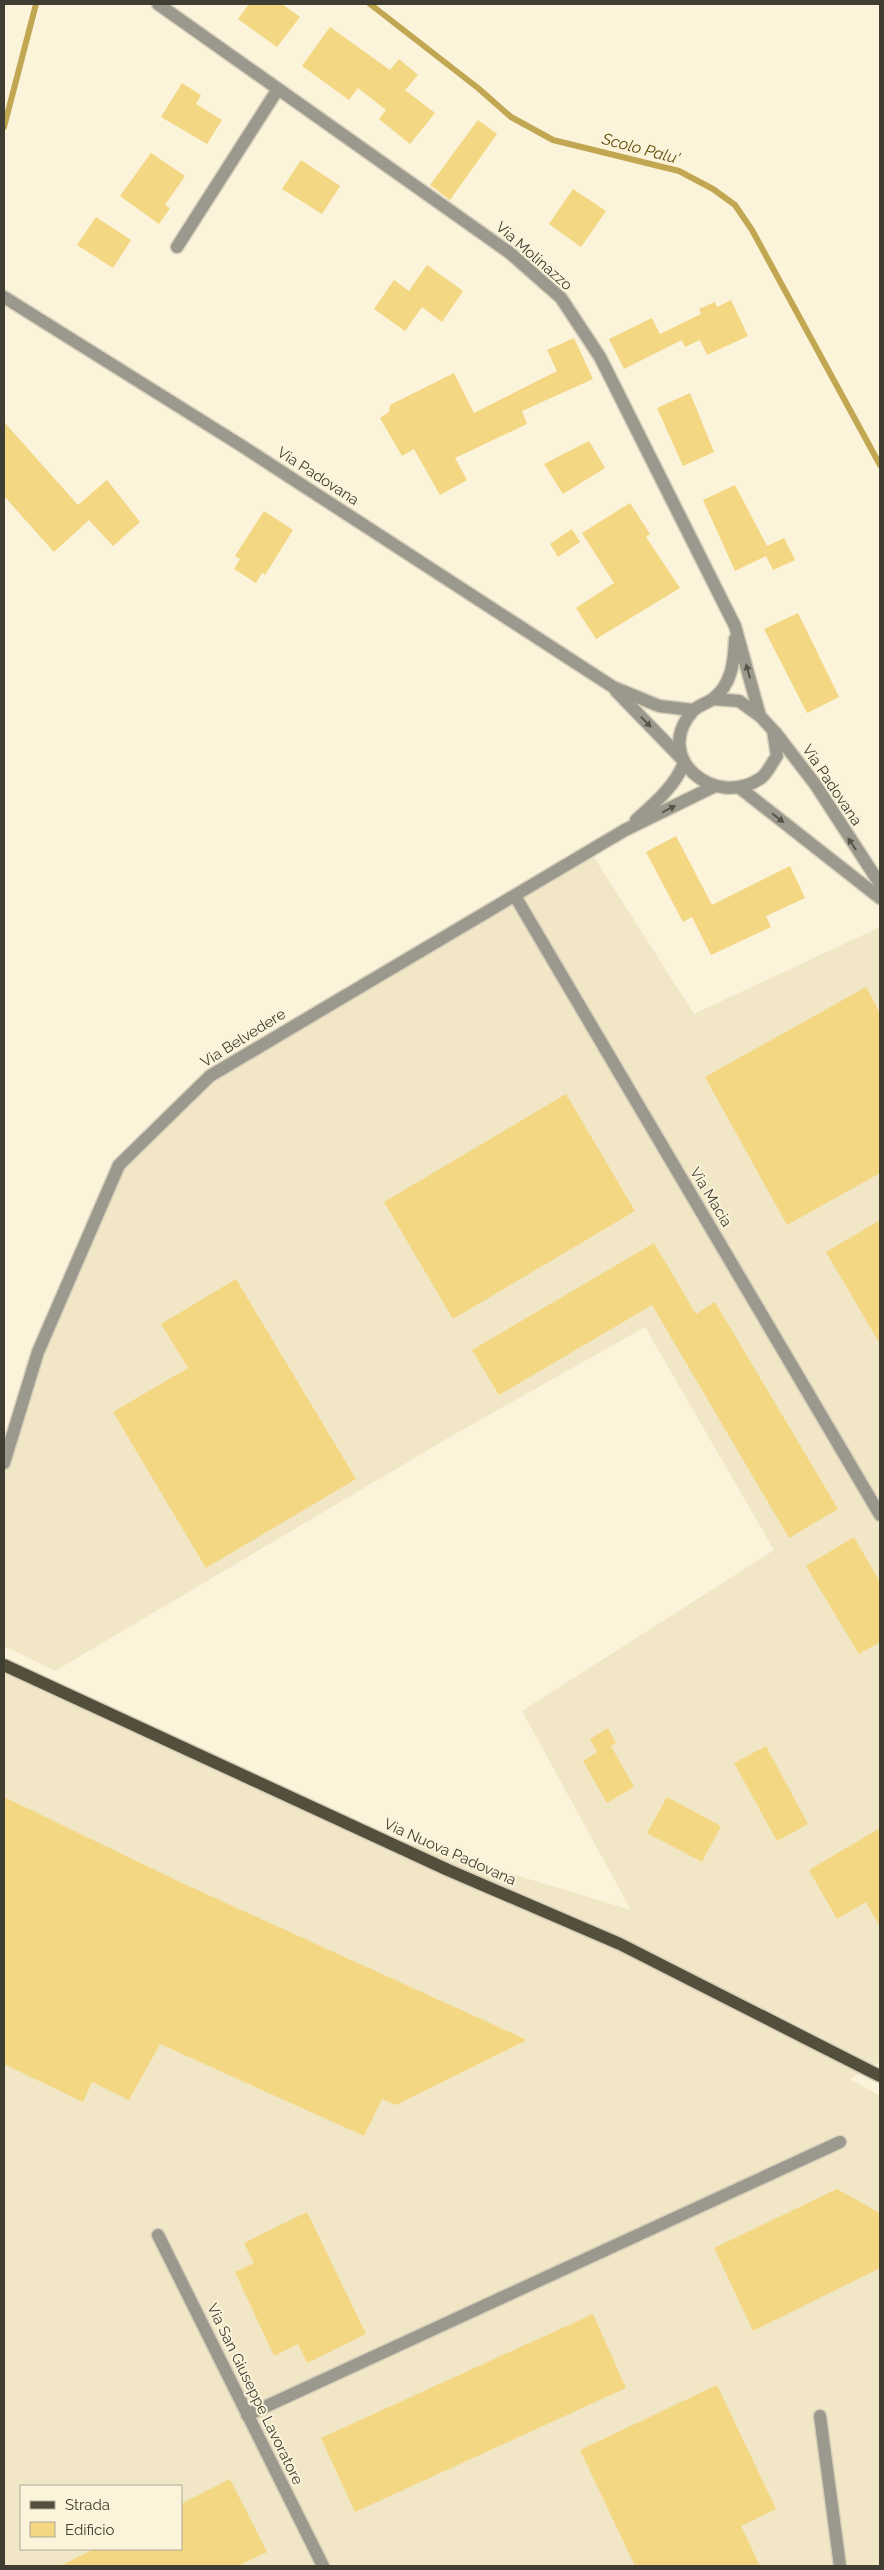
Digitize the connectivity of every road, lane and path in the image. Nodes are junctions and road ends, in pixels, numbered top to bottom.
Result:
1 (158, 4) edge
2 (278, 89) junction
3 (178, 247) dead end
4 (4, 297) edge
5 (735, 626) junction
6 (613, 687) junction
7 (713, 699) junction
8 (693, 710) junction
9 (760, 716) junction
10 (773, 730) junction
11 (684, 762) junction
12 (715, 786) junction
13 (740, 788) junction
14 (625, 830) junction
15 (880, 884) edge
16 (515, 896) junction
17 (880, 898) edge
18 (4, 1463) edge
19 (880, 1515) edge
20 (4, 1666) edge
21 (880, 2076) edge
22 (840, 2142) dead end
23 (158, 2235) dead end
24 (247, 2415) junction
25 (820, 2416) dead end
26 (323, 2566) edge
27 (840, 2566) edge

1 - 2 street, Via Molinazzo
2 - 3 street
2 - 5 street, Via Molinazzo
4 - 6 street, Via Padovana
5 - 7 street
9 -> 5 street, Via Molinazzo
6 - 8 street, Via Padovana
6 -> 11 street, Via Padovana
7 - 8 street
7 - 9 street, Via Padovana
8 - 11 street
9 - 10 street, Via Padovana
10 - 13 street, Via Padovana
15 -> 10 street, Via Padovana
11 - 12 street, Via Padovana
11 - 14 street, Via Belvedere
12 - 13 street, Via Padovana
14 -> 12 street, Via Belvedere
13 -> 17 street
14 - 16 street, Via Belvedere
16 - 18 street, Via Belvedere
16 - 19 street, Via Macia
20 - 21 main road, Via Nuova Padovana
22 - 24 street
23 - 24 street, Via San Giuseppe Lavoratore
24 - 26 street, Via San Giuseppe Lavoratore
25 - 27 street

